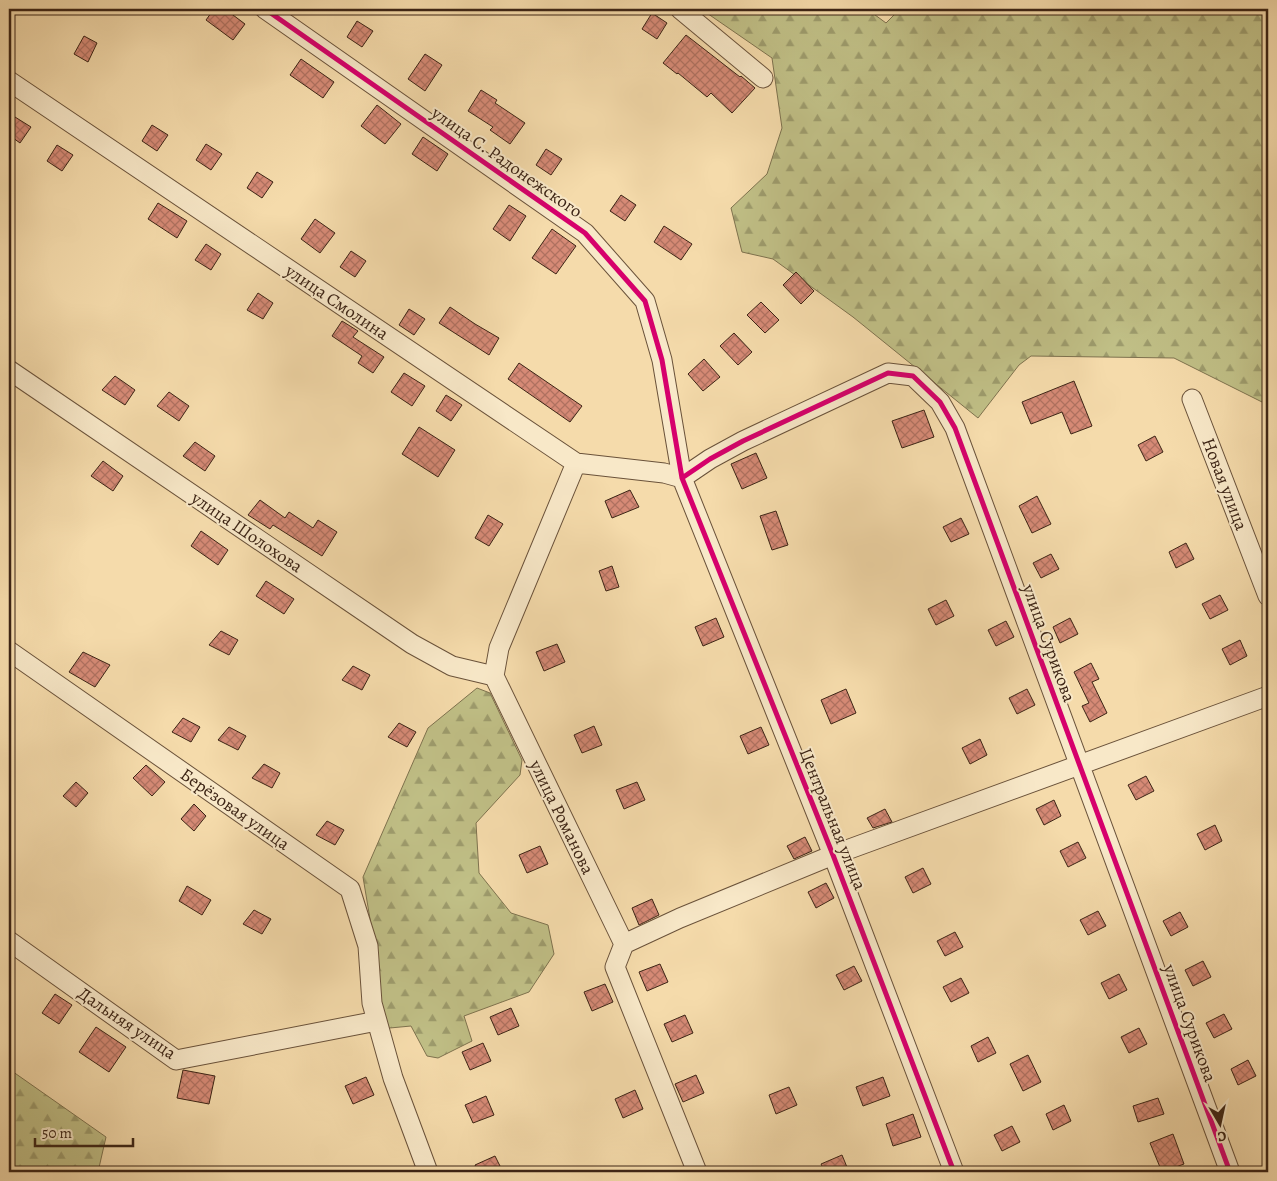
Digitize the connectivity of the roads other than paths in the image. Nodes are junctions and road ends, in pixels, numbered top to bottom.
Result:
1 (265, 9) edge
2 (680, 9) edge
3 (763, 78) dead end
4 (9, 80) edge
5 (9, 370) edge
6 (1192, 399) dead end
7 (576, 463) junction
8 (682, 478) junction
9 (1268, 596) edge
10 (9, 651) edge
11 (494, 676) junction
12 (1268, 696) edge
13 (1080, 765) junction
14 (833, 855) junction
15 (9, 940) edge
16 (624, 944) junction
17 (377, 1022) junction
18 (428, 1172) edge
19 (697, 1172) edge
20 (954, 1172) edge
21 (1230, 1172) edge

1 - 8 street, улица С. Радонежского
2 - 3 street
4 - 7 street, улица Смолина
5 - 11 street, улица Шолохова
6 - 9 street, Новая улица
7 - 8 street, улица Смолина
7 - 11 street
8 - 13 street, улица Сурикова
8 - 14 street, Центральная улица
10 - 17 street, Берёзовая улица
11 - 16 street, улица Романова
12 - 13 street
13 - 14 street
13 - 21 street, улица Сурикова
14 - 16 street
14 - 20 street, Центральная улица
15 - 17 street, Дальняя улица
16 - 19 street
17 - 18 street, Берёзовая улица

